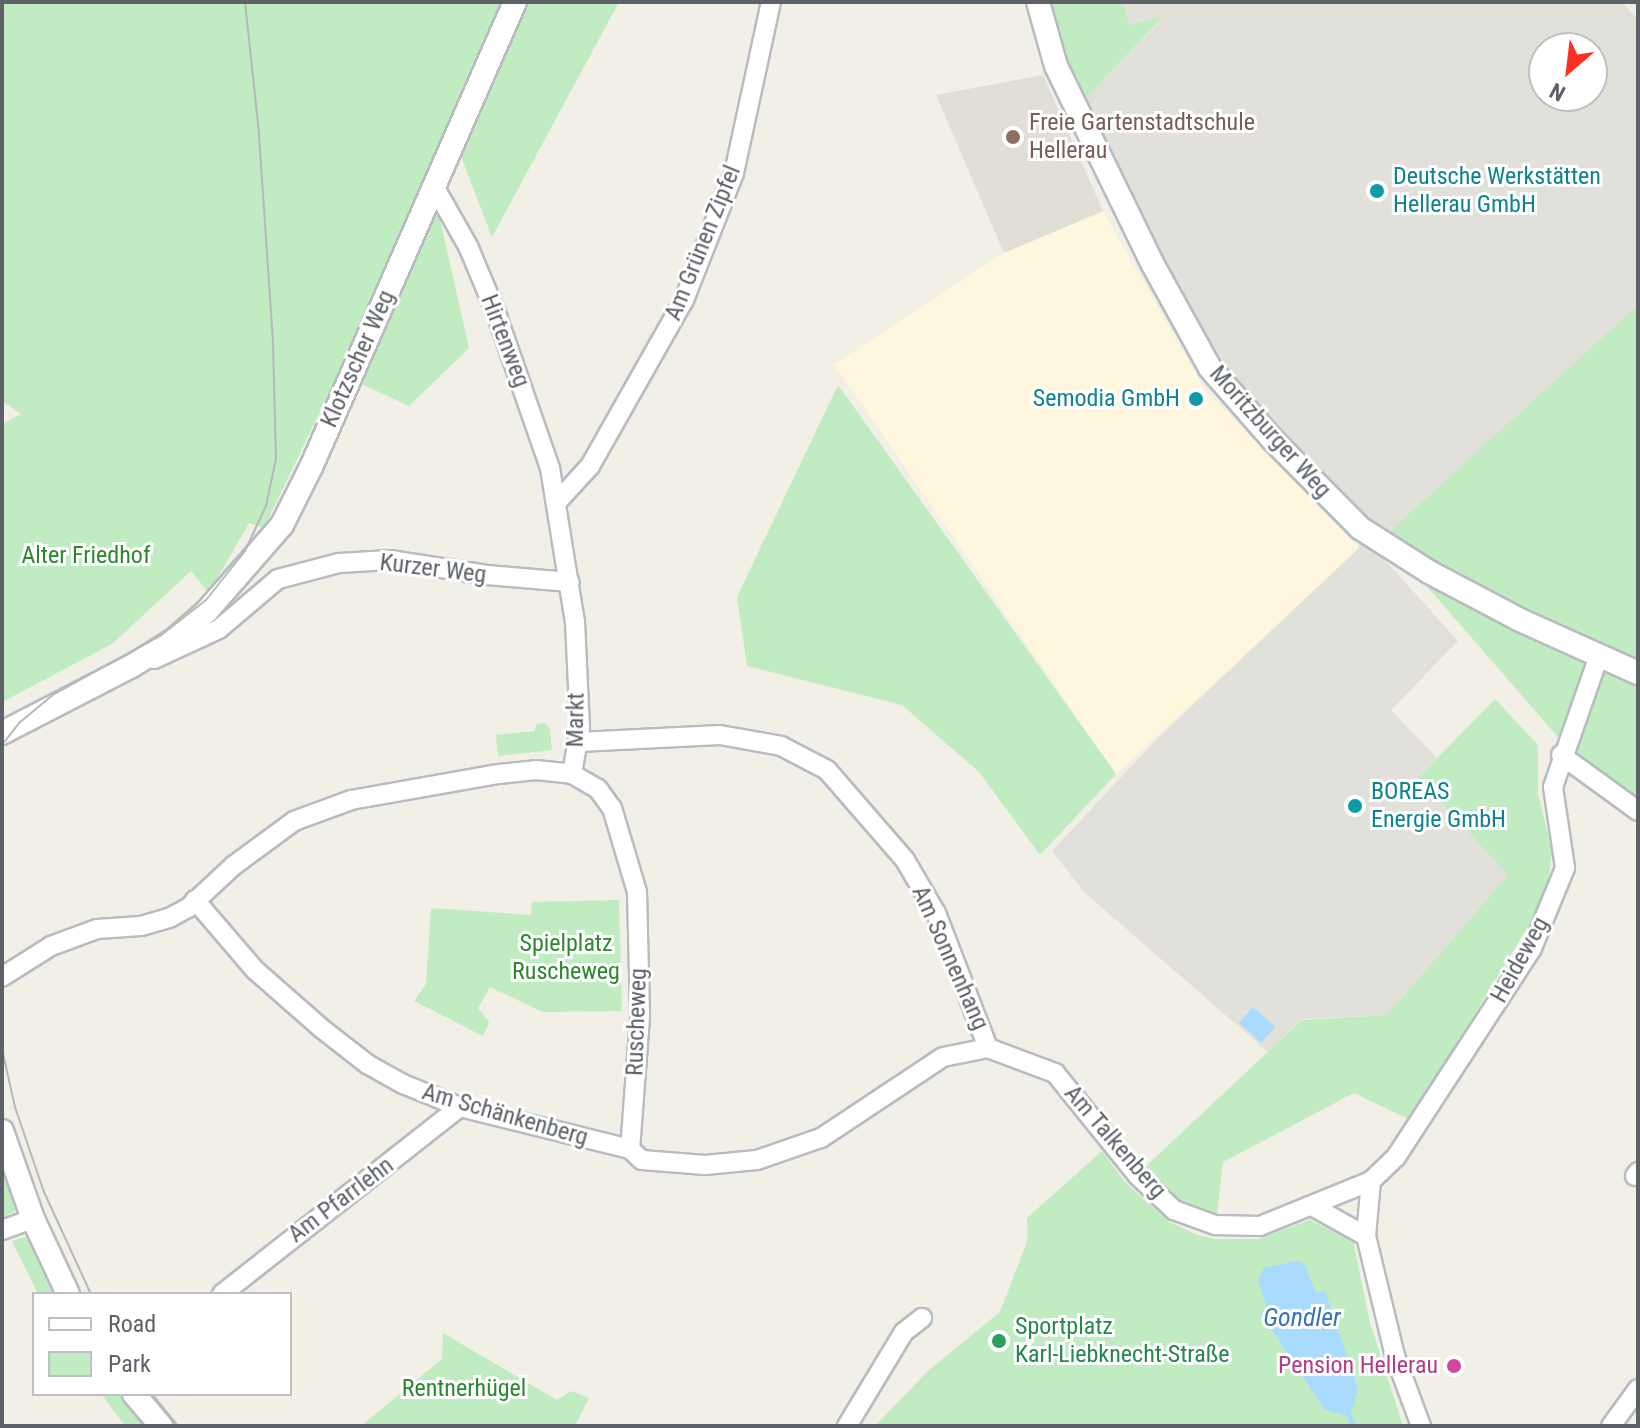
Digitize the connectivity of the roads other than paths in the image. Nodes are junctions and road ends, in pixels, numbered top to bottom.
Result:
1 (515, 2) edge
2 (771, 2) edge
3 (1038, 2) edge
4 (435, 188) junction
5 (557, 502) junction
6 (570, 582) junction
7 (1599, 656) junction
8 (132, 666) junction
9 (1638, 673) edge
10 (2, 733) edge
11 (579, 742) junction
12 (1561, 755) junction
13 (572, 774) junction
14 (1638, 811) edge
15 (195, 900) junction
16 (2, 977) edge
17 (988, 1048) junction
18 (460, 1107) junction
19 (2, 1131) edge
20 (636, 1155) junction
21 (1371, 1181) junction
22 (1312, 1206) junction
23 (33, 1219) junction
24 (2, 1230) edge
25 (1366, 1236) junction
26 (67, 1292) edge
27 (225, 1292) edge
28 (922, 1318) dead end
29 (1638, 1389) edge
30 (136, 1396) edge
31 (161, 1426) edge
32 (847, 1426) edge
33 (1421, 1426) edge
34 (1611, 1426) edge

1 - 4 street, Klotzscher Weg
2 - 5 street, Am Grünen Zipfel
3 - 7 street, Moritzburger Weg
4 - 5 street, Hirtenweg
4 - 8 street, Klotzscher Weg
5 - 6 street, Markt
6 - 8 street, Kurzer Weg
6 - 11 street, Markt
7 - 9 street, Moritzburger Weg
7 - 12 street, Heideweg
8 - 10 street, Klotzscher Weg
11 - 13 street, Markt
11 - 17 street, Am Sonnenhang
12 - 14 street
12 - 21 street, Heideweg
13 - 15 street, Markt
13 - 20 street, Ruscheweg
15 - 16 street, Markt
15 - 18 street, Am Schänkenberg
17 - 20 street
17 - 22 street, Am Talkenberg
18 - 20 street, Am Schänkenberg
18 - 27 street, Am Pfarrlehn
19 - 23 street
21 - 22 street, Am Talkenberg
21 - 25 street
22 - 25 street
23 - 24 street
23 - 26 street
25 - 33 street
28 - 32 street
29 - 34 street
30 - 31 street

